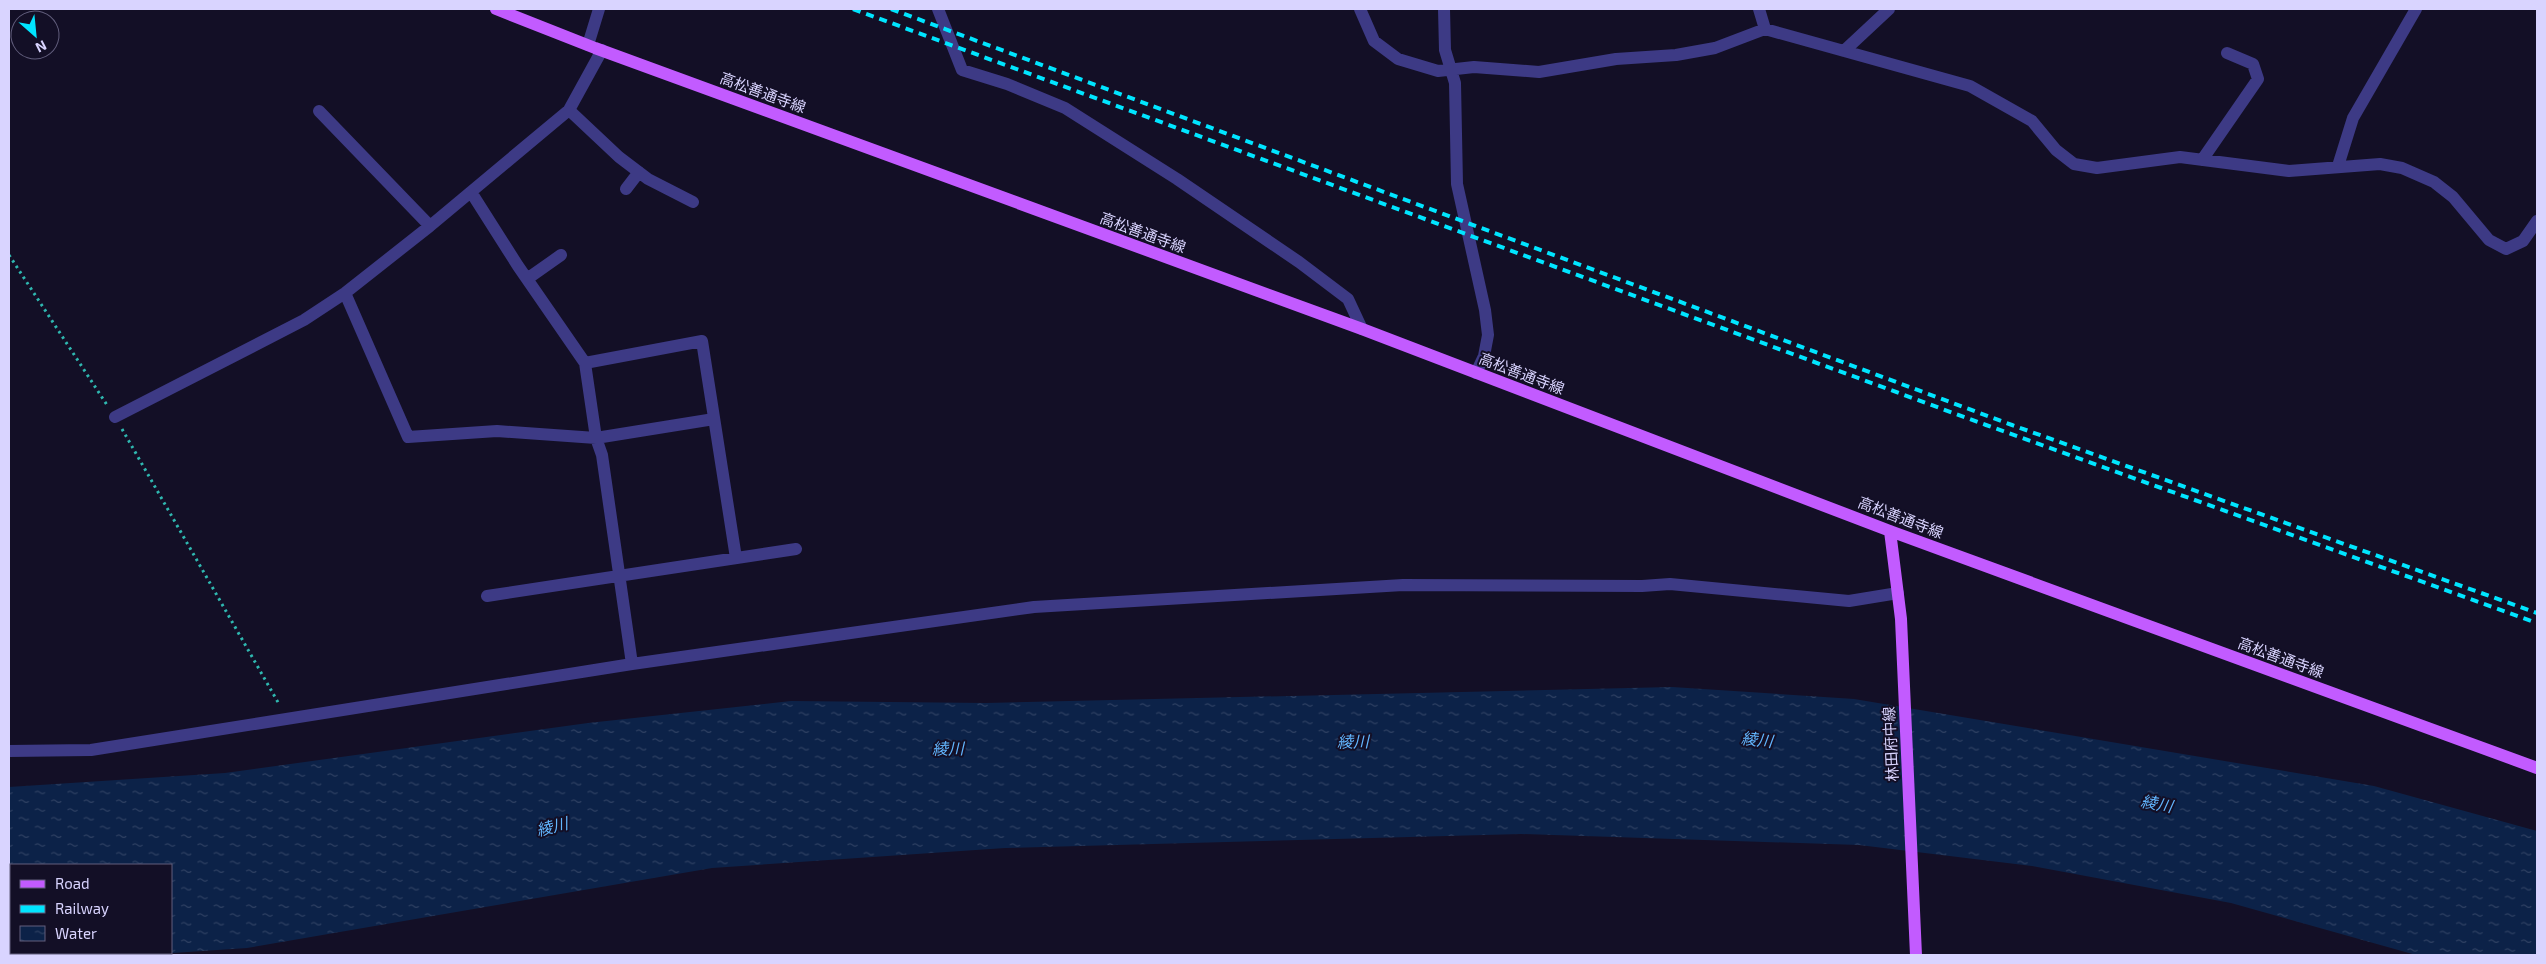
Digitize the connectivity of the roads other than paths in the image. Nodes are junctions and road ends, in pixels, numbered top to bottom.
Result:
1 (496, 9) edge
2 (599, 9) edge
3 (938, 9) edge
4 (1360, 9) edge
5 (1444, 9) edge
6 (1759, 9) edge
7 (1889, 9) edge
8 (2416, 9) edge
9 (1764, 29) junction
10 (588, 45) junction
11 (602, 50) junction
12 (1844, 51) junction
13 (2227, 53) dead end
14 (1452, 71) junction
15 (569, 110) junction
16 (318, 111) dead end
17 (2202, 160) junction
18 (2338, 166) junction
19 (639, 172) junction
20 (626, 189) dead end
21 (471, 192) junction
22 (693, 202) dead end
23 (2537, 221) edge
24 (430, 226) junction
25 (561, 255) dead end
26 (527, 279) junction
27 (345, 293) junction
28 (1362, 329) junction
29 (585, 363) junction
30 (1476, 373) junction
31 (115, 417) road end
32 (714, 419) junction
33 (596, 438) junction
34 (1890, 531) junction
35 (796, 550) dead end
36 (736, 558) junction
37 (619, 576) junction
38 (1898, 593) junction
39 (486, 596) dead end
40 (632, 664) junction
41 (9, 751) edge
42 (2537, 768) edge
43 (1916, 955) edge

1 - 10 main road, 高松善通寺線
2 - 10 street
3 - 28 street
4 - 14 street
5 - 14 street
6 - 9 street
7 - 12 street
8 - 18 street
9 - 12 street
9 - 14 street
10 - 11 main road, 高松善通寺線
11 - 15 street
11 - 28 main road, 高松善通寺線
12 - 17 street
13 - 17 street
14 - 30 street
15 - 19 street
15 - 21 street
16 - 24 street
17 - 18 street
18 - 23 street
19 - 20 street
19 - 22 street
21 - 24 street
21 - 26 street
24 - 27 street
25 - 26 street
26 - 29 street
27 - 31 street
27 - 33 street
28 - 30 main road, 高松善通寺線
29 - 32 street
29 - 33 street
30 - 34 main road, 高松善通寺線
32 - 33 street
32 - 36 street
33 - 37 street
34 - 38 main road, 林田府中線
34 - 42 main road, 高松善通寺線
35 - 36 street
36 - 37 street
37 - 39 street
37 - 40 street
38 - 40 street
38 - 43 main road, 林田府中線
40 - 41 street

